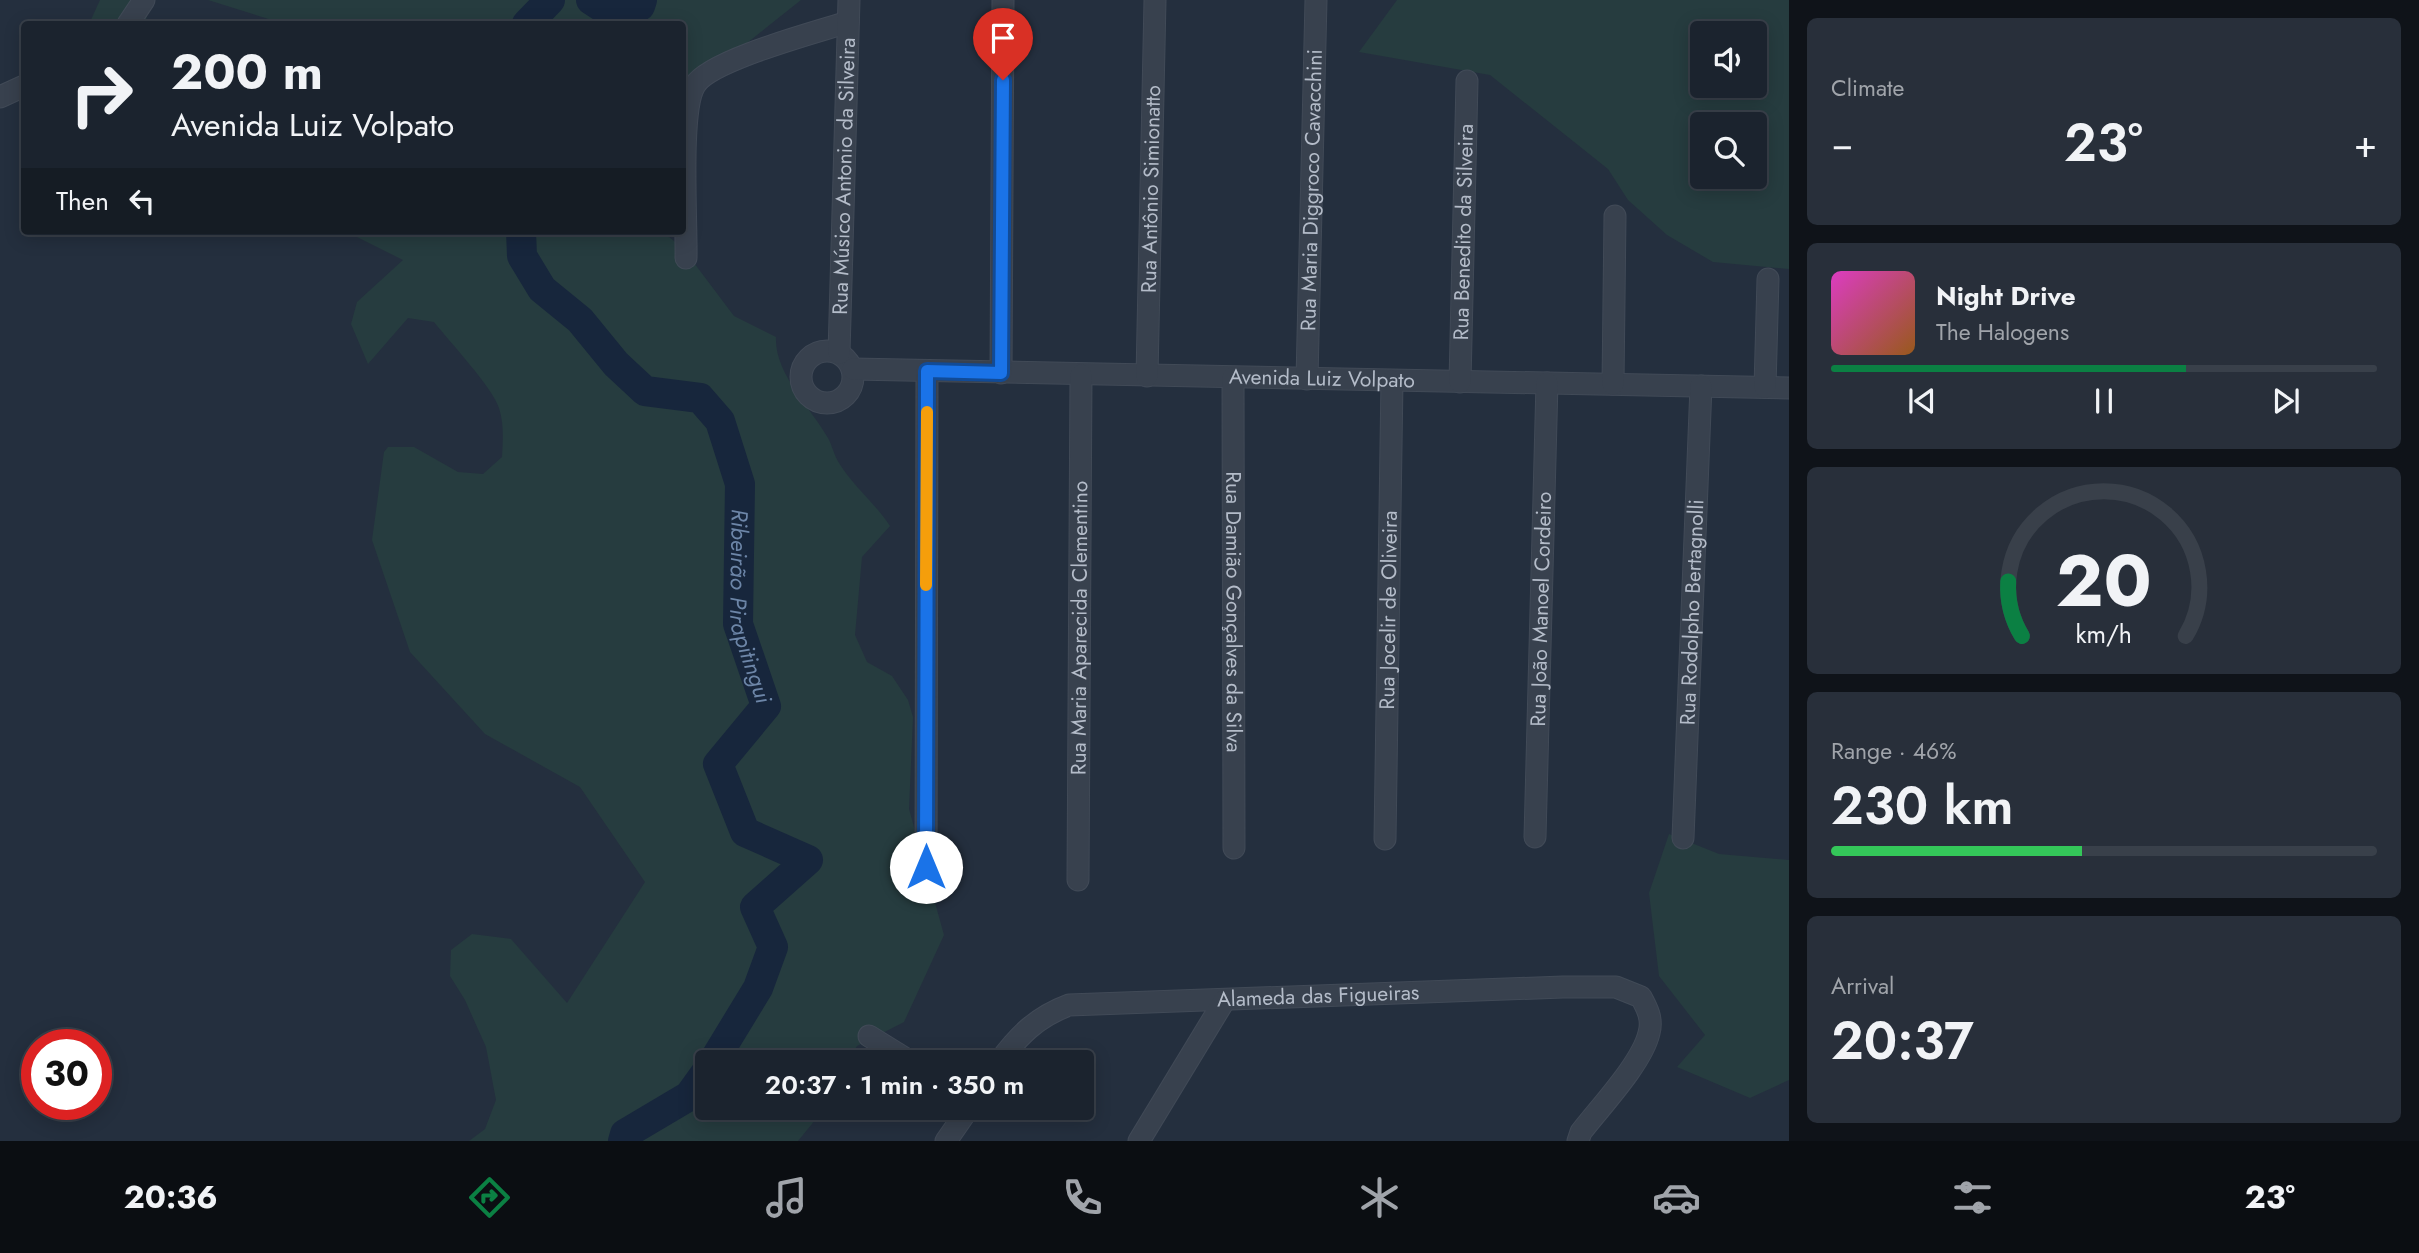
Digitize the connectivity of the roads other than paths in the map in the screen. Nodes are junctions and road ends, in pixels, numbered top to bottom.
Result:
1 (144, 0) edge
2 (849, 0) edge
3 (1003, 0) edge
4 (1155, 0) edge
5 (1316, 0) edge
6 (130, 21) edge
7 (848, 22) junction
8 (1467, 81) dead end
9 (21, 87) edge
10 (0, 97) edge
11 (1615, 216) dead end
12 (687, 258) dead end
13 (1768, 279) dead end
14 (839, 353) junction
15 (853, 369) junction
16 (927, 371) junction
17 (1001, 373) junction
18 (1081, 375) junction
19 (1147, 376) junction
20 (1233, 378) junction
21 (1307, 379) junction
22 (1392, 381) junction
23 (1460, 382) junction
24 (1547, 383) junction
25 (1613, 384) junction
26 (1700, 386) junction
27 (1765, 387) junction
28 (1789, 388) edge
29 (1535, 837) dead end
30 (1683, 838) dead end
31 (1385, 839) dead end
32 (1234, 849) dead end
33 (926, 867) dead end
34 (1078, 880) dead end
35 (1224, 1001) junction
36 (869, 1037) dead end
37 (891, 1050) edge
38 (1008, 1050) edge
39 (961, 1120) edge
40 (946, 1141) edge
41 (1139, 1141) edge
42 (1578, 1141) edge

1 - 6 street
2 - 7 street, Rua Músico Antonio da Silveira
3 - 17 street
4 - 19 street, Rua Antônio Simionatto
5 - 21 street, Rua Maria Diggroco Cavacchini
7 - 12 street
7 - 14 street, Rua Músico Antonio da Silveira
8 - 23 street, Rua Benedito da Silveira
9 - 10 street
11 - 25 street
13 - 27 street
14 - 15 street
14 - 15 street
15 - 16 street, Avenida Luiz Volpato
16 - 17 street, Avenida Luiz Volpato
16 - 33 street
17 - 18 street, Avenida Luiz Volpato
18 - 19 street, Avenida Luiz Volpato
18 - 34 street, Rua Maria Aparecida Clementino
19 - 20 street, Avenida Luiz Volpato
20 - 21 street, Avenida Luiz Volpato
20 - 32 street, Rua Damião Gonçalves da Silva
21 - 22 street, Avenida Luiz Volpato
22 - 23 street, Avenida Luiz Volpato
22 - 31 street, Rua Jocelir de Oliveira
23 - 24 street, Avenida Luiz Volpato
24 - 25 street, Avenida Luiz Volpato
24 - 29 street, Rua João Manoel Cordeiro
25 - 26 street, Avenida Luiz Volpato
26 - 27 street, Avenida Luiz Volpato
26 - 30 street, Rua Rodolpho Bertagnolli
27 - 28 street, Avenida Luiz Volpato
35 - 38 street, Alameda das Figueiras
35 - 41 street
35 - 42 street, Alameda das Figueiras
36 - 37 street
39 - 40 street

